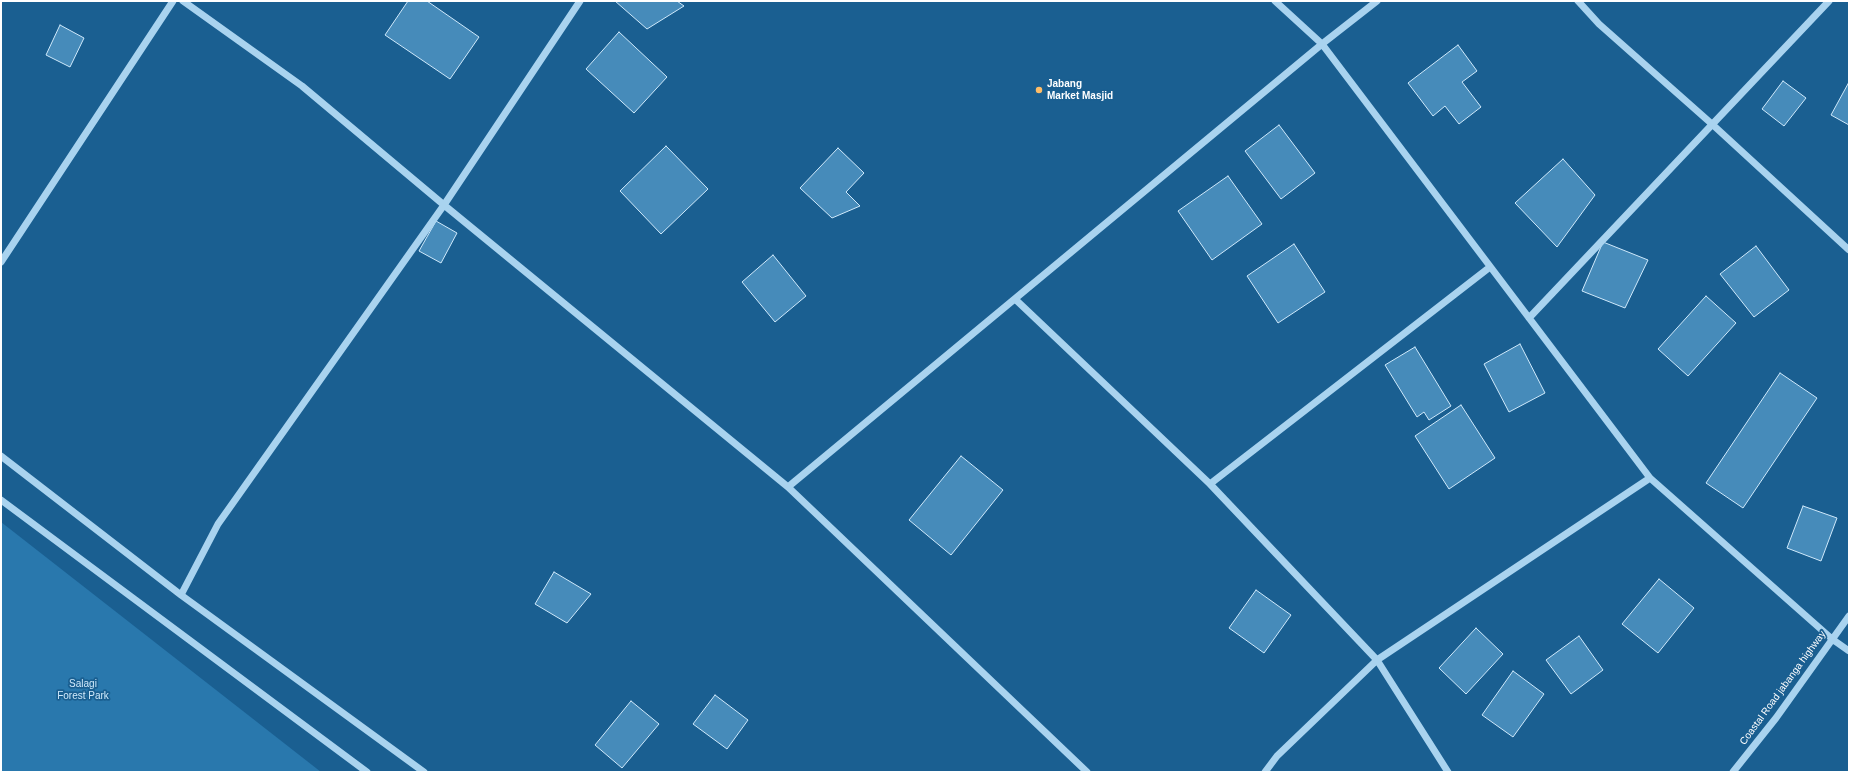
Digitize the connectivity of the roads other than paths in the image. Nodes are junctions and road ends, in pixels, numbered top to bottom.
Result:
1 (173, 1) edge
2 (183, 1) edge
3 (580, 1) edge
4 (1275, 1) edge
5 (1377, 1) edge
6 (1578, 1) edge
7 (1829, 1) edge
8 (1322, 44) junction
9 (1713, 125) junction
10 (444, 205) junction
11 (1849, 250) edge
12 (1, 262) edge
13 (1490, 267) junction
14 (1014, 299) junction
15 (1528, 318) junction
16 (1, 456) edge
17 (1650, 478) junction
18 (1210, 484) junction
19 (788, 486) junction
20 (1, 500) edge
21 (181, 595) junction
22 (1849, 616) edge
23 (1832, 639) junction
24 (1849, 650) edge
25 (1378, 660) junction
26 (367, 772) edge
27 (424, 772) edge
28 (1087, 772) edge
29 (1265, 772) edge
30 (1448, 772) edge
31 (1733, 772) edge

1 - 12 street
2 - 10 street
3 - 10 street
4 - 8 street
5 - 8 street
6 - 9 street
7 - 9 street
8 - 13 street
8 - 14 street
9 - 11 street
9 - 15 street
10 - 19 street
10 - 21 street
13 - 15 street
13 - 18 street
14 - 18 street
14 - 19 street
15 - 17 street
16 - 21 street
17 - 23 street
17 - 25 street
18 - 25 street
19 - 28 street
20 - 26 street
21 - 27 street
22 - 23 street, Coastal Road jabanga highway
23 - 24 street
23 - 31 street, Coastal Road jabanga highway
25 - 29 street
25 - 30 street

